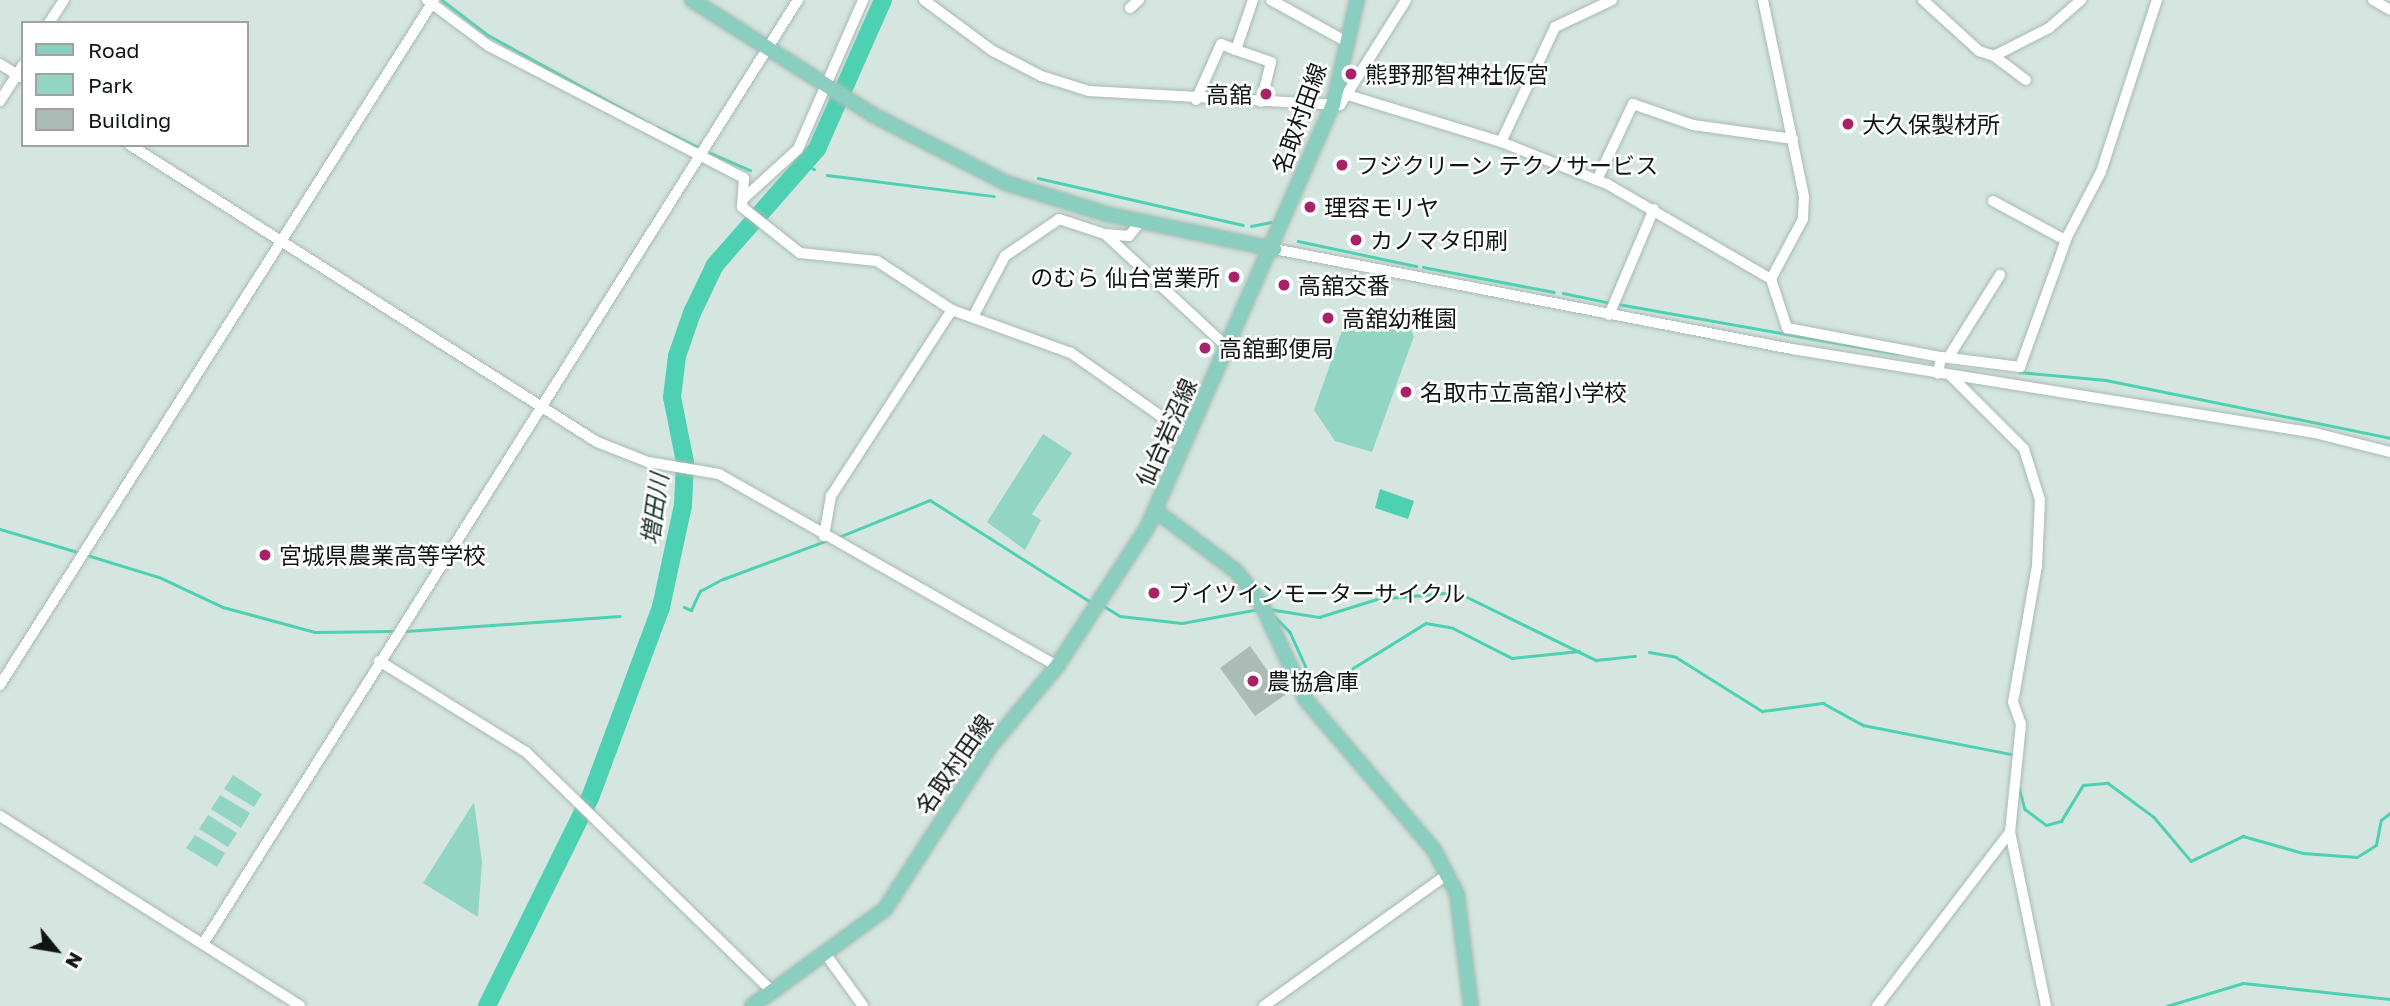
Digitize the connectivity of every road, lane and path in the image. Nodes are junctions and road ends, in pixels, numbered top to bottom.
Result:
1 (64, 0) edge
2 (692, 0) edge
3 (797, 0) edge
4 (863, 0) edge
5 (924, 0) edge
6 (1253, 0) edge
7 (1271, 0) edge
8 (1357, 0) edge
9 (1406, 0) edge
10 (1612, 0) edge
11 (1763, 0) edge
12 (1923, 0) edge
13 (2081, 0) edge
14 (2157, 0) edge
15 (2373, 0) edge
16 (431, 1) edge
17 (2390, 10) edge
18 (50, 21) edge
19 (1349, 43) junction
20 (768, 47) junction
21 (1276, 49) dead end
22 (1236, 50) junction
23 (1994, 56) junction
24 (1271, 62) junction
25 (0, 64) edge
26 (21, 72) edge
27 (2026, 80) dead end
28 (825, 84) junction
29 (1351, 96) junction
30 (1196, 100) junction
31 (0, 101) edge
32 (1261, 102) junction
33 (1333, 105) junction
34 (1793, 139) junction
35 (1501, 142) junction
36 (133, 147) edge
37 (703, 152) junction
38 (1597, 180) junction
39 (1993, 201) dead end
40 (743, 203) junction
41 (1654, 208) junction
42 (1140, 222) junction
43 (1105, 234) junction
44 (2062, 238) junction
45 (283, 242) junction
46 (1274, 249) junction
47 (2000, 275) dead end
48 (1771, 279) junction
49 (952, 310) junction
50 (1609, 315) junction
51 (973, 317) junction
52 (1228, 348) junction
53 (1941, 363) junction
54 (1951, 376) junction
55 (543, 406) junction
56 (1189, 436) junction
57 (2390, 452) edge
58 (1156, 511) junction
59 (828, 538) junction
60 (379, 662) junction
61 (1057, 666) junction
62 (0, 685) edge
63 (0, 816) edge
64 (2010, 832) junction
65 (1448, 874) junction
66 (203, 944) junction
67 (827, 956) junction
68 (769, 986) junction
69 (300, 1006) edge
70 (752, 1006) edge
71 (863, 1006) edge
72 (1264, 1006) edge
73 (1471, 1006) edge
74 (1877, 1006) edge
75 (2046, 1006) edge

1 - 18 street
2 - 20 main road
3 - 20 street
4 - 28 street
5 - 30 street
6 - 22 street
7 - 19 street
8 - 19 main road, 名取村田線
9 - 29 street
10 - 35 street
11 - 34 street
12 - 23 street
13 - 23 street
14 - 44 street
15 - 17 street
16 - 37 street
16 - 45 street
19 - 33 main road, 名取村田線
20 - 28 main road
20 - 37 street
21 - 24 street
22 - 24 street
22 - 30 street
23 - 27 street
24 - 32 street
25 - 26 street
26 - 31 street
28 - 40 street
28 - 42 main road
29 - 33 street
29 - 35 street
30 - 32 street
32 - 33 street
33 - 46 main road, 名取村田線
34 - 38 street
34 - 48 street
35 - 38 street
36 - 45 street
37 - 40 street
37 - 55 street
38 - 41 street
39 - 44 street
40 - 49 street
41 - 48 street
41 - 50 street
42 - 43 street
42 - 46 main road
43 - 51 street
43 - 52 street
44 - 53 street
45 - 55 street
45 - 62 street
46 - 50 street
46 - 52 main road, 仙台岩沼線
47 - 53 street
48 - 53 street
49 - 51 street
49 - 59 street
50 - 53 street
51 - 56 street
52 - 56 main road, 仙台岩沼線
53 - 54 street
54 - 57 street
54 - 64 street
55 - 59 street
55 - 60 street
56 - 58 main road, 仙台岩沼線
58 - 61 main road, 名取村田線
58 - 65 main road, 仙台岩沼線
59 - 61 street
60 - 66 street
60 - 68 street
61 - 67 main road, 名取村田線
63 - 66 street
64 - 74 street
64 - 75 street
65 - 72 street
65 - 73 main road, 仙台岩沼線
66 - 69 street
67 - 68 main road, 名取村田線
67 - 71 street
68 - 70 main road, 名取村田線

